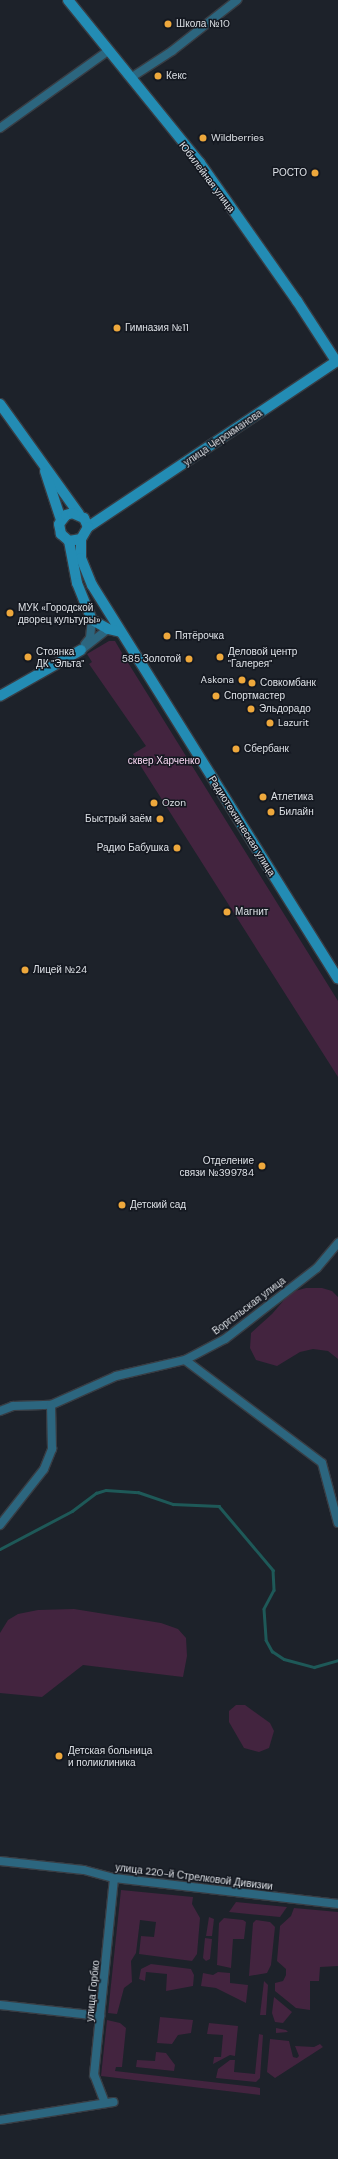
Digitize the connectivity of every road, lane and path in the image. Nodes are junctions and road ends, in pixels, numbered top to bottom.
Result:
1 (68, 0) edge
2 (237, 0) edge
3 (108, 51) junction
4 (132, 77) junction
5 (0, 128) edge
6 (337, 361) edge
7 (0, 404) edge
8 (44, 467) junction
9 (61, 520) junction
10 (84, 520) junction
11 (81, 539) junction
12 (69, 541) junction
13 (98, 595) junction
14 (111, 617) junction
15 (92, 620) junction
16 (108, 629) junction
17 (121, 632) junction
18 (81, 650) junction
19 (0, 696) edge
20 (338, 979) edge
21 (338, 1243) edge
22 (185, 1360) junction
23 (51, 1405) junction
24 (0, 1411) edge
25 (338, 1523) edge
26 (0, 1524) edge
27 (0, 1860) edge
28 (114, 1878) junction
29 (338, 1904) edge
30 (0, 2005) edge
31 (100, 2016) junction
32 (0, 2120) edge

1 - 3 street, Юбилейная улица
2 - 4 street
3 - 4 street, Юбилейная улица
3 - 5 street
4 - 6 street, Юбилейная улица
6 - 10 street, улица Черокманова
7 - 8 street
8 - 9 street
8 - 10 street
9 - 10 street
9 - 12 street
10 - 11 street
11 - 12 street
11 - 13 street, Радиотехническая улица
12 - 15 street
13 - 14 street, Радиотехническая улица
13 - 15 street
14 - 16 street
14 - 17 street, Радиотехническая улица
15 - 16 street
15 - 18 street
16 - 17 street
16 - 18 street
17 - 20 street, Радиотехническая улица
18 - 19 street
21 - 22 street, Воргольская улица
22 - 23 street, Воргольская улица
22 - 25 street
23 - 24 street, Воргольская улица
23 - 26 street
27 - 28 street, улица 220-й Стрелковой Дивизии
28 - 29 street, улица 220-й Стрелковой Дивизии
28 - 31 street, улица Горбко
30 - 31 street
31 - 32 street, улица Горбко

